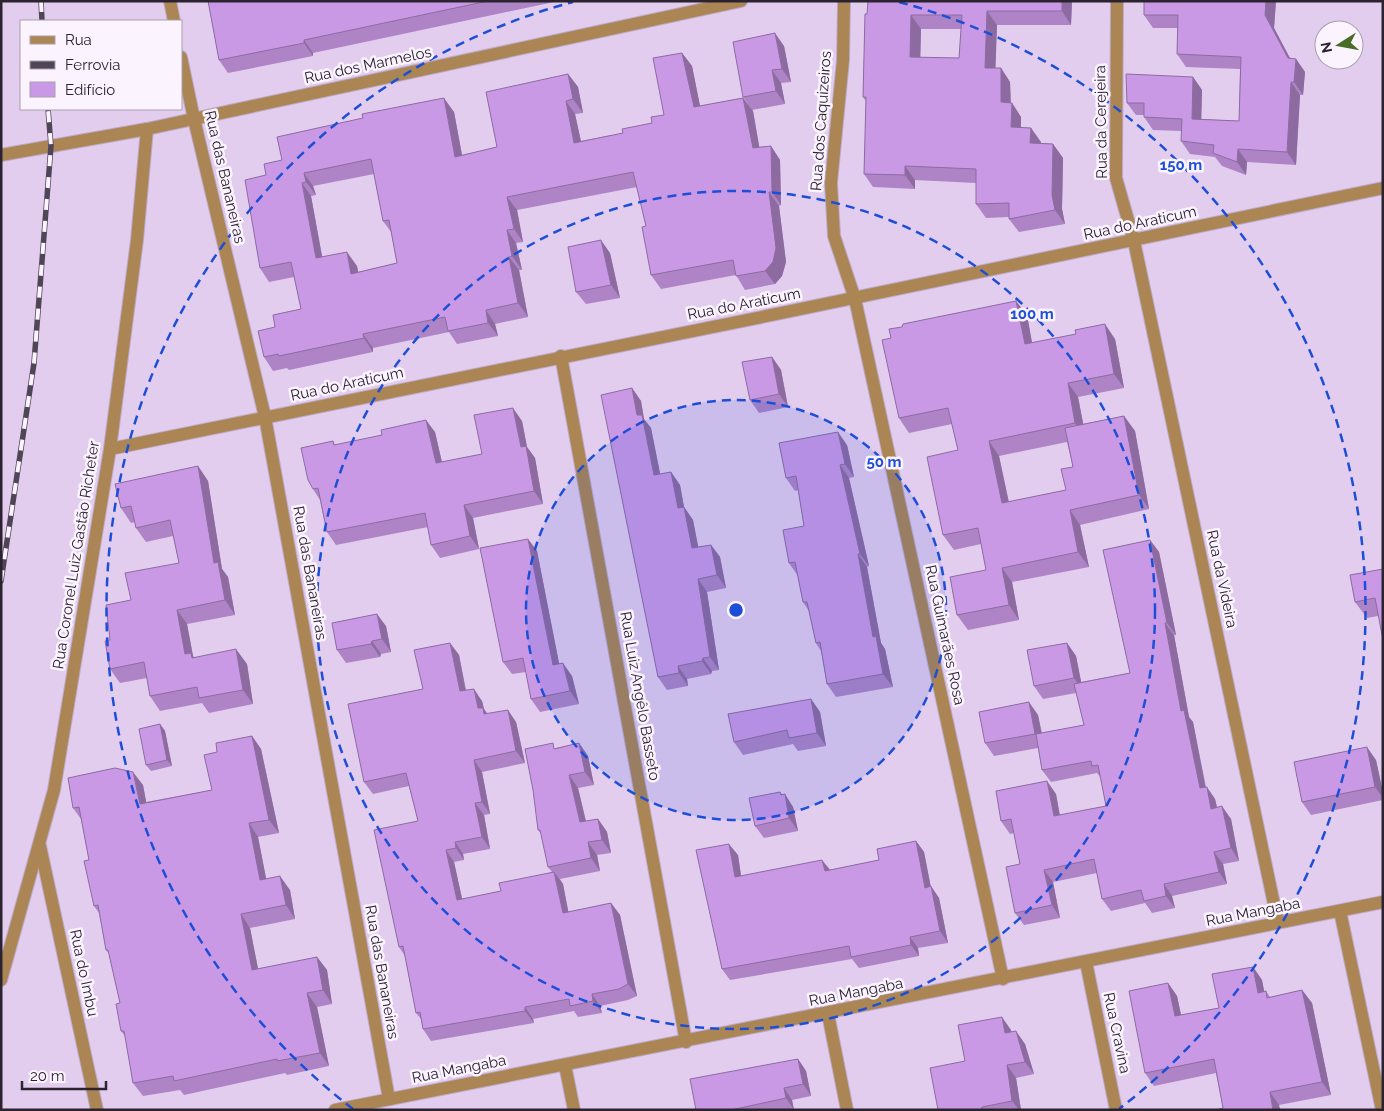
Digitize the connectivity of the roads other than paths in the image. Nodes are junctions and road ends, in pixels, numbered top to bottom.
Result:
1 (170, 1) edge
2 (741, 1) edge
3 (844, 1) edge
4 (1117, 1) edge
5 (174, 20) edge
6 (182, 62) edge
7 (194, 118) junction
8 (147, 129) junction
9 (1, 155) edge
10 (1383, 188) edge
11 (1134, 241) junction
12 (855, 299) junction
13 (561, 356) junction
14 (266, 417) junction
15 (110, 449) junction
16 (39, 842) junction
17 (1383, 902) edge
18 (1340, 911) junction
19 (1278, 924) junction
20 (1086, 962) junction
21 (1003, 979) junction
22 (1, 980) edge
23 (828, 1014) junction
24 (686, 1042) junction
25 (565, 1065) junction
26 (389, 1099) junction
27 (97, 1110) edge
28 (335, 1110) edge
29 (574, 1110) edge
30 (847, 1110) edge
31 (1116, 1110) edge
32 (1382, 1110) edge

1 - 5 street
2 - 7 street, Rua dos Marmelos
3 - 12 street, Rua dos Caquizeiros
4 - 11 street, Rua da Cerejeira
6 - 7 street, Rua das Bananeiras
7 - 8 street, Rua dos Marmelos
7 - 14 street, Rua das Bananeiras
8 - 9 street, Rua dos Marmelos
8 - 15 street, Rua Coronel Luiz Gastão Richeter
10 - 11 street, Rua do Araticum
11 - 12 street, Rua do Araticum
11 - 19 street, Rua da Videira
12 - 13 street, Rua do Araticum
12 - 21 street, Rua Guimarães Rosa
13 - 14 street, Rua do Araticum
13 - 24 street, Rua Luiz Angêlo Basseto
14 - 15 street, Rua do Araticum
14 - 26 street, Rua das Bananeiras
15 - 16 street, Rua Coronel Luiz Gastão Richeter
16 - 22 street, Rua Coronel Luiz Gastão Richeter
16 - 27 street, Rua do Imbu
17 - 18 street, Rua Mangaba
18 - 19 street, Rua Mangaba
18 - 32 street
19 - 20 street, Rua Mangaba
20 - 21 street, Rua Mangaba
20 - 31 street, Rua Cravina
21 - 23 street, Rua Mangaba
23 - 24 street, Rua Mangaba
23 - 30 street
24 - 25 street, Rua Mangaba
25 - 26 street, Rua Mangaba
25 - 29 street
26 - 28 street, Rua Mangaba

